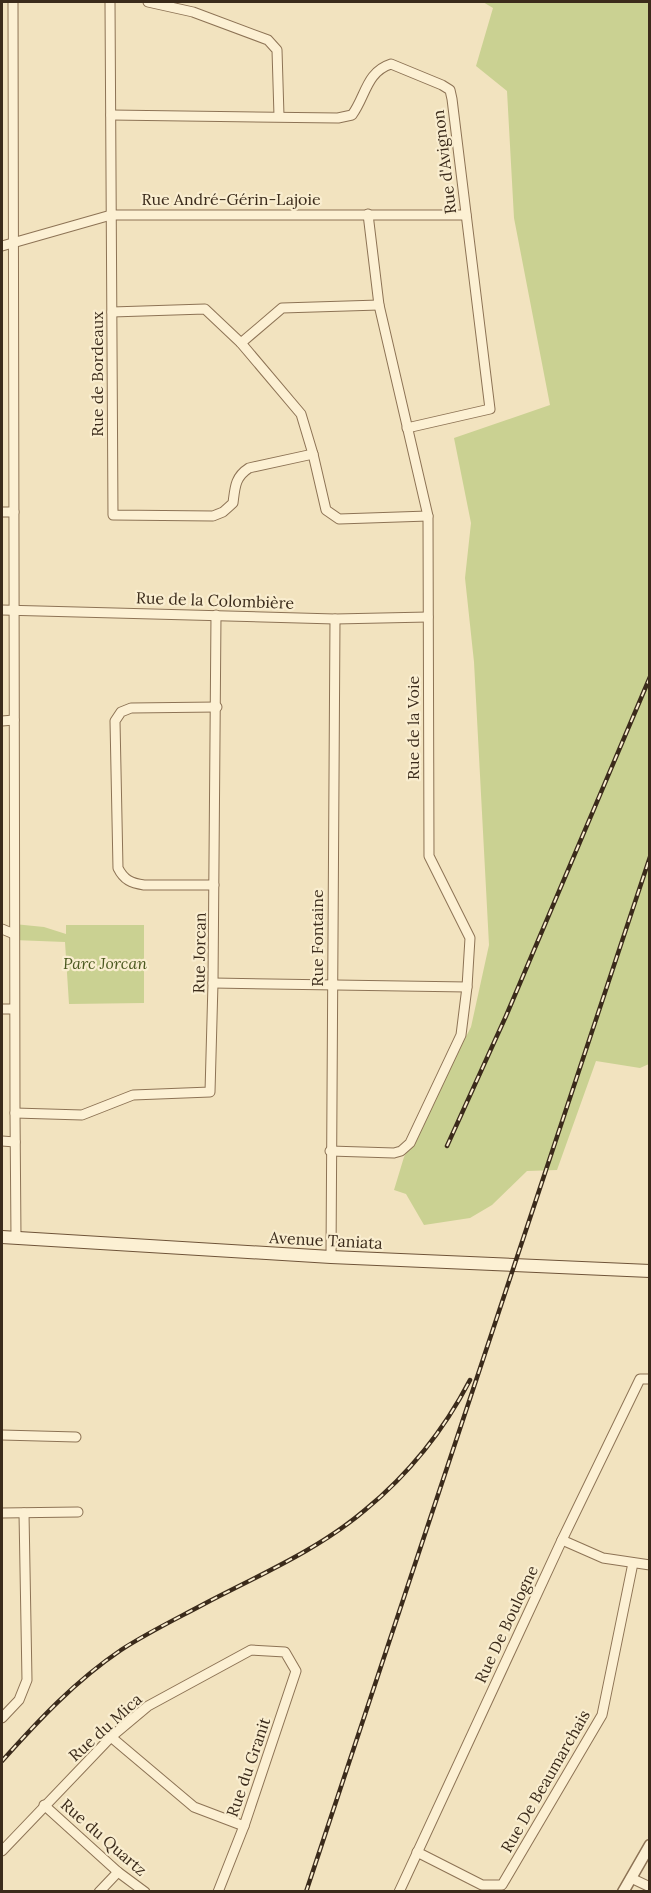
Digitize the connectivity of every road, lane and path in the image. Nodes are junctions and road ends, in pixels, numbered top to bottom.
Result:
1 (111, 2) edge
2 (148, 2) edge
3 (13, 6) edge
4 (2, 12) edge
5 (111, 115) junction
6 (279, 116) junction
7 (368, 214) junction
8 (111, 215) junction
9 (466, 215) junction
10 (14, 242) junction
11 (2, 246) edge
12 (379, 305) junction
13 (112, 312) junction
14 (241, 343) junction
15 (407, 428) junction
16 (313, 454) junction
17 (2, 512) edge
18 (14, 512) junction
19 (428, 516) junction
20 (2, 610) edge
21 (14, 610) junction
22 (216, 615) junction
23 (428, 616) junction
24 (335, 619) junction
25 (217, 707) junction
26 (14, 720) junction
27 (2, 721) edge
28 (214, 885) junction
29 (2, 929) edge
30 (15, 934) junction
31 (213, 983) junction
32 (332, 985) junction
33 (467, 987) junction
34 (2, 1009) edge
35 (14, 1009) junction
36 (15, 1113) junction
37 (2, 1141) edge
38 (15, 1142) junction
39 (330, 1151) junction
40 (2, 1237) edge
41 (16, 1238) junction
42 (331, 1257) junction
43 (650, 1271) edge
44 (650, 1379) edge
45 (2, 1435) edge
46 (76, 1437) dead end
47 (78, 1512) dead end
48 (2, 1513) edge
49 (24, 1513) junction
50 (562, 1540) junction
51 (633, 1563) junction
52 (650, 1565) edge
53 (285, 1652) joint
54 (2, 1718) edge
55 (111, 1737) junction
56 (44, 1805) junction
57 (244, 1826) junction
58 (650, 1845) edge
59 (2, 1851) edge
60 (417, 1852) junction
61 (118, 1872) junction
62 (631, 1878) junction
63 (650, 1887) edge
64 (99, 1892) edge
65 (145, 1892) edge
66 (218, 1892) edge
67 (399, 1892) edge
68 (623, 1892) edge

1 - 5 street, Rue de Bordeaux
2 - 6 street
3 - 4 street
3 - 10 street
5 - 6 street, Rue d'Avignon
5 - 8 street, Rue de Bordeaux
6 - 9 street, Rue d'Avignon
7 - 8 street, Rue André-Gérin-Lajoie
7 - 9 street, Rue André-Gérin-Lajoie
7 - 12 street, Rue de la Voie
8 - 10 street, Rue André-Gérin-Lajoie
8 - 13 street, Rue de Bordeaux
9 - 15 street, Rue d'Avignon
10 - 11 street, Rue André-Gérin-Lajoie
10 - 18 street
12 - 14 street
12 - 15 street, Rue de la Voie
13 - 14 street
13 - 16 street, Rue de Bordeaux
14 - 16 street
15 - 19 street, Rue de la Voie
16 - 19 street
17 - 18 street
18 - 21 street
19 - 23 street, Rue de la Voie
20 - 21 street, Rue de la Colombière
21 - 22 street, Rue de la Colombière
21 - 26 street
22 - 24 street, Rue de la Colombière
22 - 25 street, Rue Jorcan
23 - 24 street, Rue de la Colombière
23 - 33 street, Rue de la Voie
24 - 32 street, Rue Fontaine
25 - 28 street, Rue Jorcan
25 - 28 street
26 - 27 street
26 - 30 street
28 - 31 street, Rue Jorcan
29 - 30 street
30 - 35 street
31 - 32 street
31 - 36 street, Rue Jorcan
32 - 33 street
32 - 39 street, Rue Fontaine
33 - 39 street, Rue de la Voie
34 - 35 street
35 - 36 street
36 - 38 street
37 - 38 street
38 - 41 street
39 - 42 street, Rue Fontaine
40 - 41 main road, Avenue Taniata
41 - 42 main road, Avenue Taniata
42 - 43 main road, Avenue Taniata
44 - 50 street, Rue De Boulogne
45 - 46 street
47 - 49 street
48 - 49 street
49 - 54 street
50 - 51 street
50 - 60 street, Rue De Boulogne
51 - 52 street
51 - 60 street, Rue De Beaumarchais
53 - 55 street, Rue du Mica
53 - 57 street, Rue du Granit
55 - 56 street, Rue du Mica
55 - 57 street
56 - 59 street, Rue du Mica
56 - 61 street, Rue du Quartz
57 - 66 street, Rue du Granit
58 - 62 street
60 - 67 street, Rue De Boulogne
61 - 64 street
61 - 65 street, Rue du Quartz
62 - 63 street
62 - 68 street

